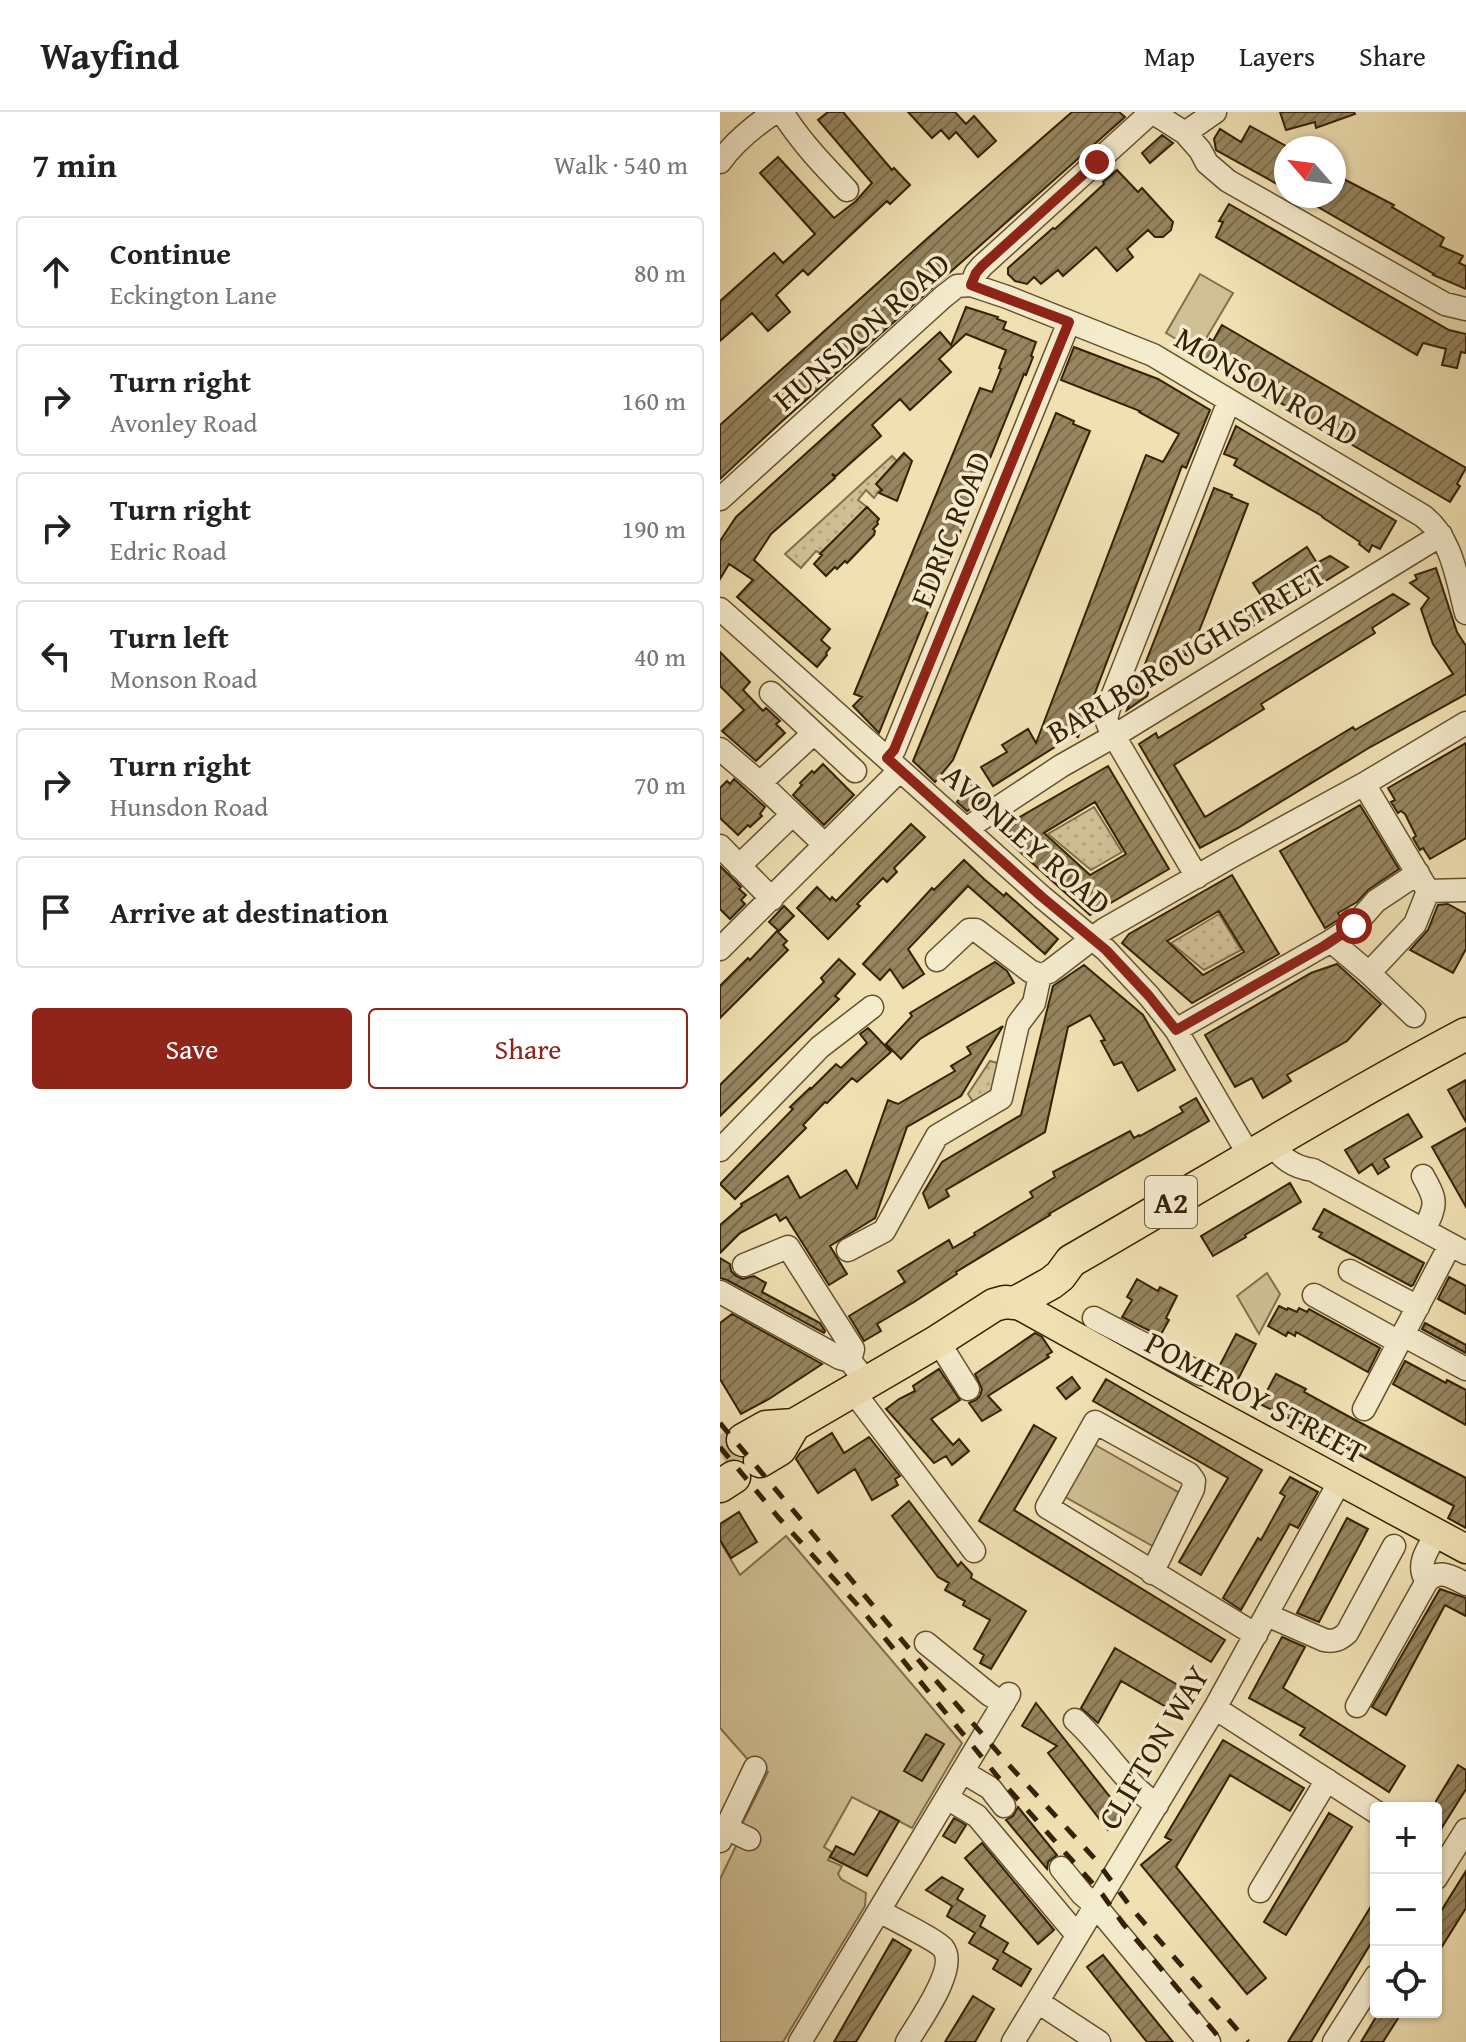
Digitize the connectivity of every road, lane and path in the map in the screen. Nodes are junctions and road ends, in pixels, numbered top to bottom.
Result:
1 (775, 112) edge
2 (782, 112) edge
3 (1151, 112) edge
4 (1215, 112) edge
5 (1185, 133) junction
6 (720, 162) edge
7 (847, 190) dead end
8 (971, 285) junction
9 (1466, 309) edge
10 (1069, 322) junction
11 (1229, 401) junction
12 (720, 499) edge
13 (1441, 535) junction
14 (720, 609) edge
15 (1466, 613) edge
16 (771, 693) dead end
17 (1466, 723) edge
18 (814, 733) junction
19 (1114, 736) junction
20 (721, 751) edge
21 (893, 764) junction
22 (855, 771) dead end
23 (760, 783) junction
24 (1364, 784) junction
25 (792, 815) junction
26 (967, 830) junction
27 (825, 845) junction
28 (720, 846) edge
29 (739, 866) junction
30 (1197, 877) junction
31 (1423, 882) junction
32 (1466, 890) edge
33 (772, 899) junction
34 (1093, 939) junction
35 (1331, 941) junction
36 (720, 949) edge
37 (937, 960) dead end
38 (1369, 973) junction
39 (1040, 975) junction
40 (872, 1007) dead end
41 (1414, 1016) dead end
42 (1176, 1030) junction
43 (1466, 1034) edge
44 (1260, 1149) junction
45 (720, 1150) edge
46 (1423, 1176) dead end
47 (1424, 1230) junction
48 (1458, 1249) edge
49 (848, 1250) dead end
50 (744, 1265) dead end
51 (1350, 1271) dead end
52 (1314, 1295) dead end
53 (723, 1297) edge
54 (1005, 1304) junction
55 (1418, 1307) junction
56 (1094, 1318) dead end
57 (1401, 1338) junction
58 (938, 1341) junction
59 (1466, 1369) edge
60 (1200, 1377) junction
61 (857, 1378) junction
62 (968, 1389) dead end
63 (1364, 1409) dead end
64 (739, 1466) tunnel mouth
65 (1340, 1481) junction
66 (1437, 1533) junction
67 (1394, 1546) dead end
68 (1466, 1549) edge
69 (974, 1551) dead end
70 (1152, 1573) junction
71 (1427, 1581) junction
72 (1466, 1584) edge
73 (1262, 1625) junction
74 (926, 1643) dead end
75 (1357, 1706) dead end
76 (1215, 1708) junction
77 (1075, 1720) dead end
78 (755, 1768) dead end
79 (963, 1772) junction
80 (1327, 1780) junction
81 (947, 1798) junction
82 (1157, 1805) junction
83 (1004, 1806) dead end
84 (1370, 1808) edge
85 (1466, 1830) edge
86 (723, 1835) edge
87 (749, 1839) dead end
88 (1442, 1854) edge
89 (1061, 1868) dead end
90 (1260, 1891) dead end
91 (1095, 1905) junction
92 (879, 1911) junction
93 (1077, 1935) junction
94 (1370, 1985) edge
95 (1038, 2002) junction
96 (800, 2042) edge
97 (907, 2042) edge
98 (1013, 2042) edge
99 (1099, 2042) edge
100 (1209, 2042) edge
101 (1334, 2042) edge

1 - 6 street
2 - 7 street
3 - 5 street
3 - 8 street, HUNSDON ROAD
4 - 5 street
5 - 9 street
8 - 10 street, MONSON ROAD
8 - 12 street, HUNSDON ROAD
10 - 11 street, MONSON ROAD
10 - 21 street, EDRIC ROAD
11 - 13 street, MONSON ROAD
11 - 19 street
13 - 15 street, MONSON ROAD
13 - 19 street, BARLBOROUGH STREET
14 - 21 street, AVONLEY ROAD
16 - 18 street
17 - 24 street
18 - 22 street
18 - 23 street
19 - 26 street, BARLBOROUGH STREET
19 - 30 street
20 - 23 street
21 - 26 street, AVONLEY ROAD
21 - 27 street, EDRIC ROAD
23 - 25 street
24 - 30 street
24 - 31 street
25 - 27 street
25 - 29 street
26 - 34 street, AVONLEY ROAD
27 - 33 street, EDRIC ROAD
28 - 29 street
29 - 33 street
30 - 34 street
31 - 32 street
31 - 35 street
31 - 38 street
33 - 36 street, EDRIC ROAD
34 - 39 street
34 - 42 street, AVONLEY ROAD
35 - 38 street
35 - 42 street
37 - 39 street
38 - 41 street
39 - 49 street
40 - 45 street
42 - 44 street, AVONLEY ROAD
43 - 44 highway, A2
44 - 47 street, AVONLEY ROAD
44 - 54 highway, A2
46 - 47 street
47 - 48 street, AVONLEY ROAD
48 - 55 street
50 - 61 street
51 - 55 street
52 - 57 street
53 - 61 street
54 - 58 highway, A2
54 - 60 main road, POMEROY STREET
55 - 57 street
56 - 60 street
57 - 59 street
57 - 63 street
58 - 61 highway, A2
58 - 62 street
60 - 65 main road, POMEROY STREET
61 - 64 highway, A2
61 - 69 street
65 - 66 main road, POMEROY STREET
65 - 73 street, CLIFTON WAY
66 - 68 main road, POMEROY STREET
66 - 71 street
67 - 73 street
70 - 70 street
70 - 73 street
71 - 72 street
71 - 75 street
73 - 76 street, CLIFTON WAY
74 - 79 street
76 - 80 street
76 - 82 street, CLIFTON WAY
77 - 82 street
78 - 86 street
79 - 81 street
79 - 83 street
80 - 84 street
80 - 90 street
81 - 92 street
81 - 93 street
82 - 91 street, CLIFTON WAY
85 - 88 street
86 - 87 street
89 - 91 street
91 - 93 street, CLIFTON WAY
91 - 100 street
92 - 96 street
92 - 97 street
93 - 95 street, CLIFTON WAY
94 - 101 street
95 - 98 street, CLIFTON WAY
95 - 99 street

